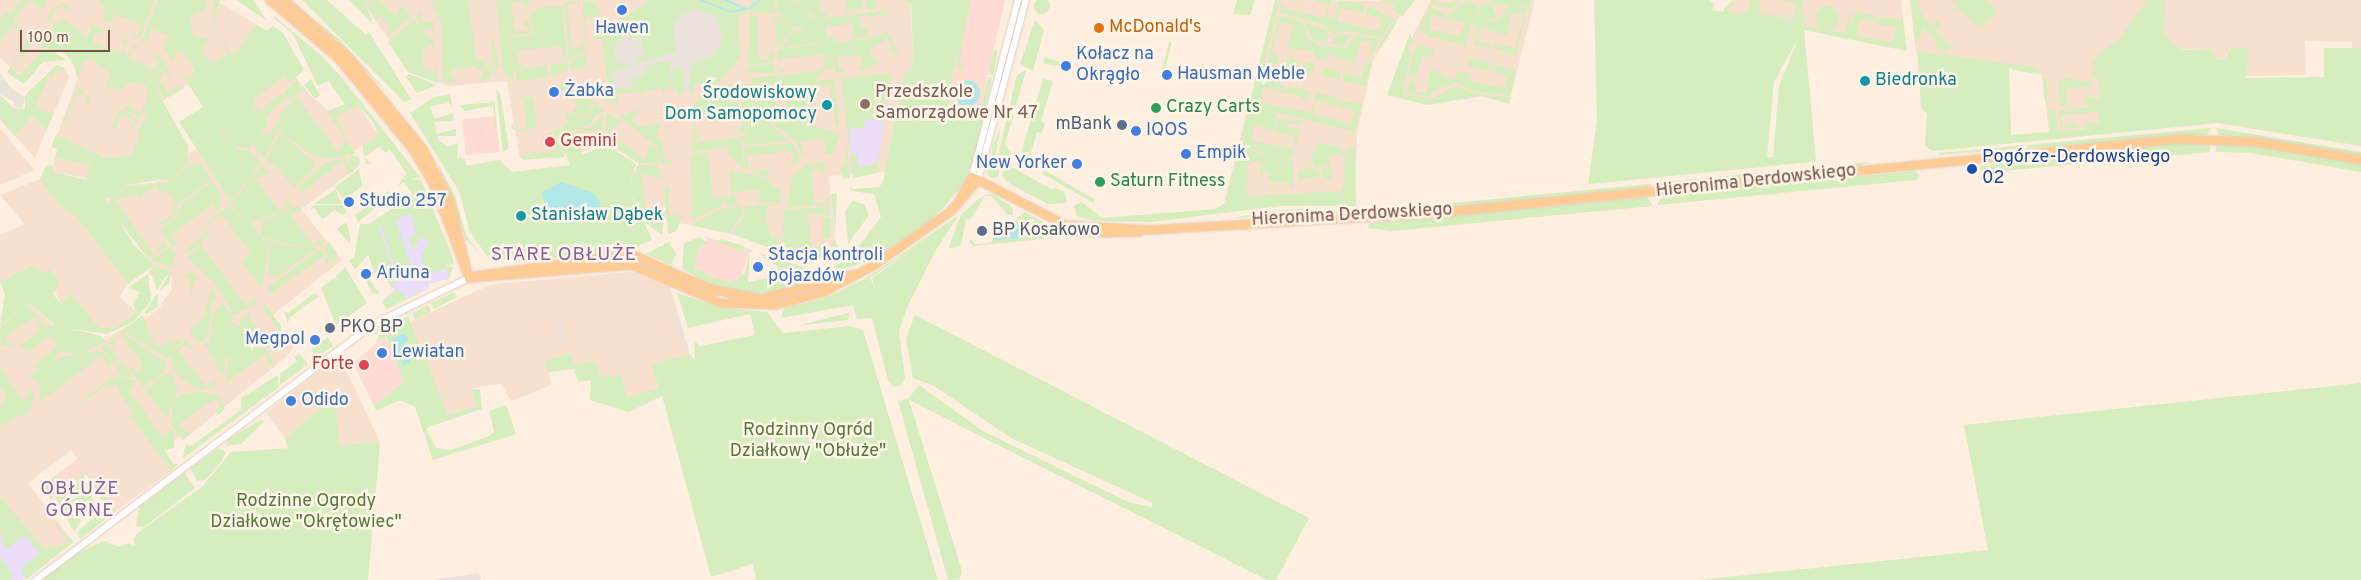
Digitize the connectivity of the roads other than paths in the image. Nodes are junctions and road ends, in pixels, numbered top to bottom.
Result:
1 (270, 0) edge
2 (284, 0) edge
3 (1018, 0) edge
4 (1026, 0) edge
5 (2361, 160) edge
6 (975, 179) junction
7 (676, 272) junction
8 (469, 278) junction
9 (673, 282) junction
10 (775, 301) junction
11 (36, 580) edge

1 - 8 main road
2 - 8 main road
3 - 6 street
4 - 6 street
5 - 6 main road, Hieronima Derdowskiego
6 - 10 main road
7 - 8 main road
7 - 9 main road
7 - 10 main road
8 - 9 main road
8 - 11 street
9 - 10 main road

